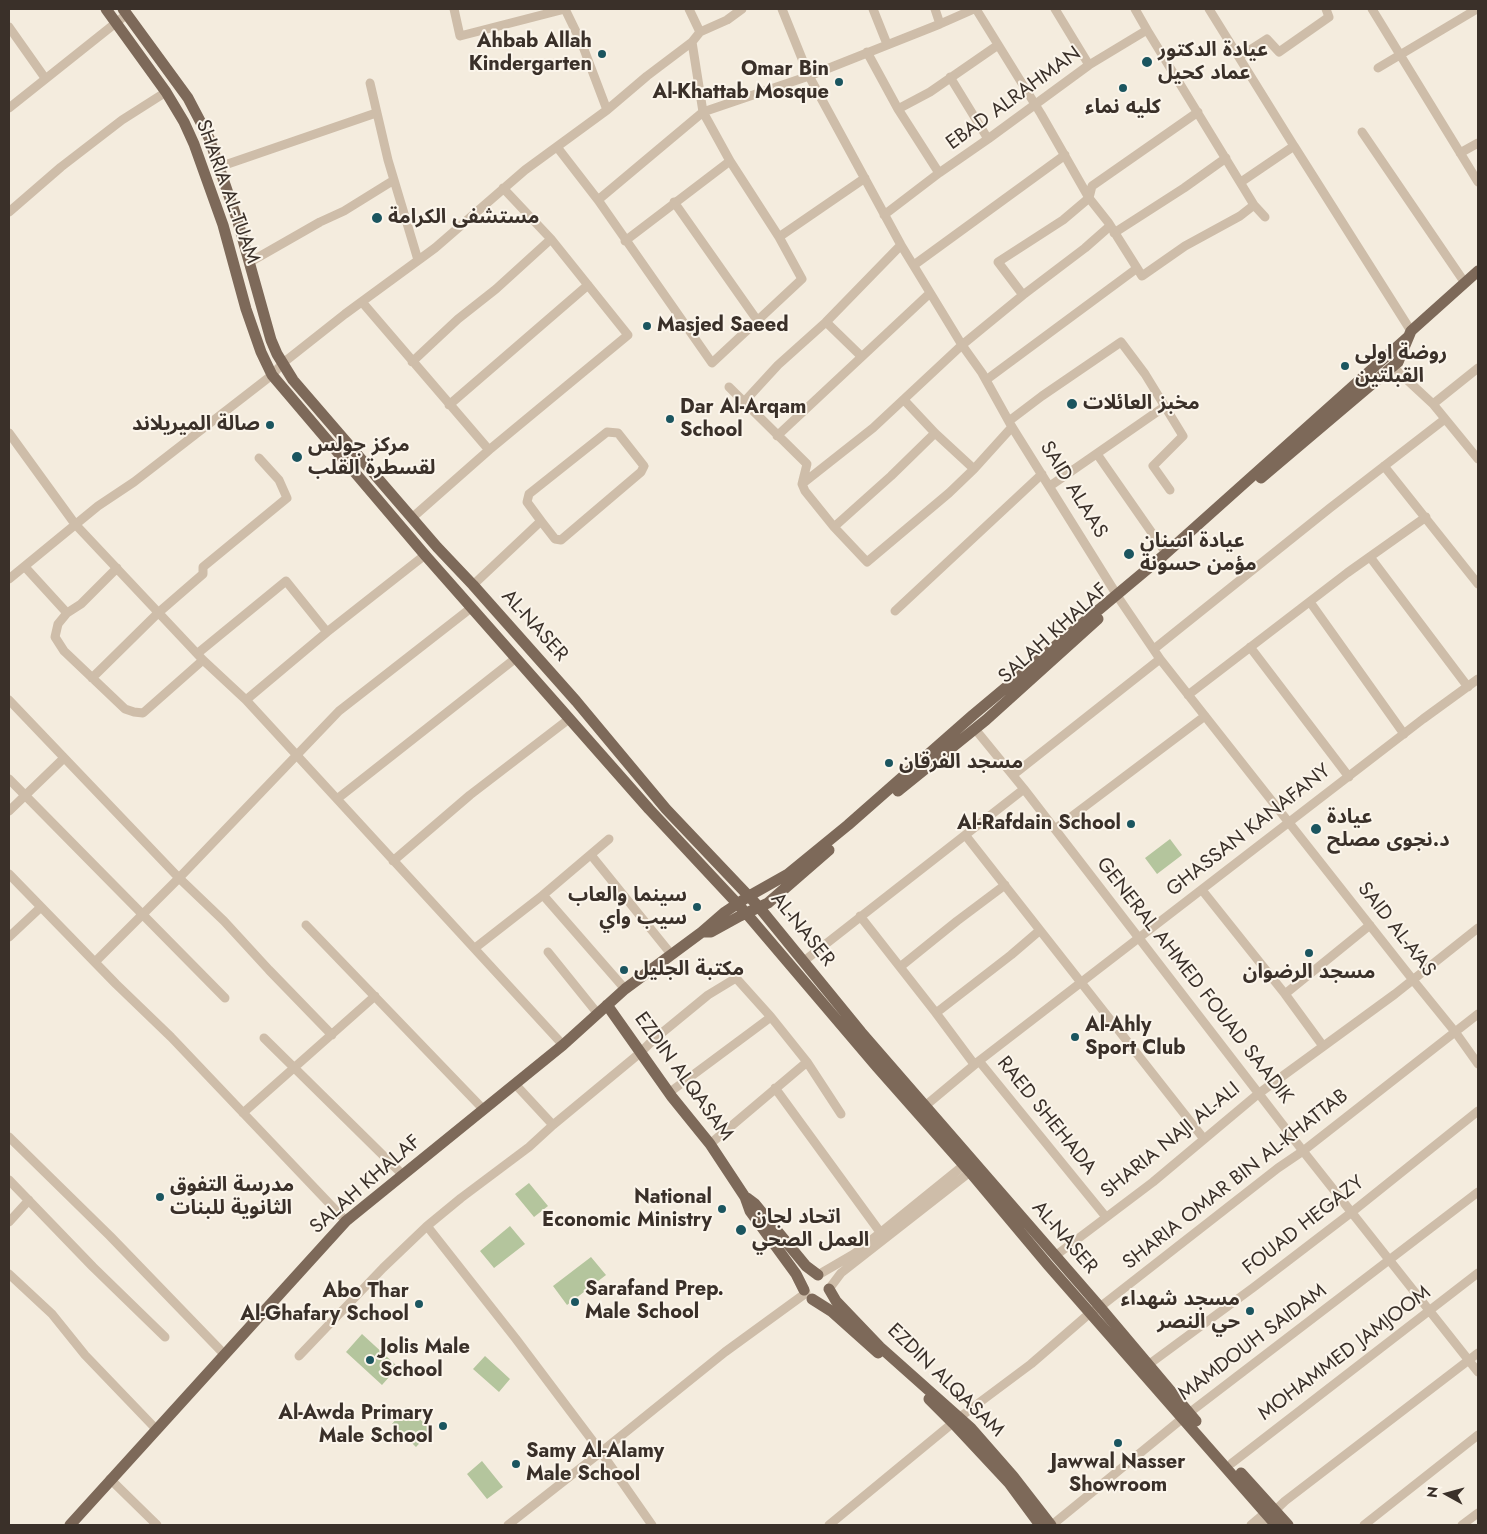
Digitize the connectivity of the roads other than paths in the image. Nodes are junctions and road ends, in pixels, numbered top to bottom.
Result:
1 (106, 9) edge
2 (454, 9) edge
3 (565, 9) edge
4 (689, 9) edge
5 (742, 9) edge
6 (782, 9) edge
7 (873, 9) edge
8 (935, 9) edge
9 (975, 9) edge
10 (1056, 9) edge
11 (1135, 9) edge
12 (1209, 9) edge
13 (1326, 9) edge
14 (1372, 9) edge
15 (1477, 9) edge
16 (125, 11) edge
17 (1467, 11) edge
18 (116, 22) junction
19 (940, 24) junction
20 (9, 27) edge
21 (1147, 30) junction
22 (700, 32) junction
23 (692, 42) junction
24 (887, 44) junction
25 (998, 45) junction
26 (867, 52) junction
27 (1400, 55) junction
28 (1239, 57) junction
29 (1089, 65) junction
30 (1378, 68) dead end
31 (809, 76) junction
32 (950, 77) junction
33 (46, 78) junction
34 (370, 83) dead end
35 (166, 92) junction
36 (1035, 105) junction
37 (9, 108) edge
38 (898, 109) junction
39 (608, 110) junction
40 (703, 112) junction
41 (1198, 112) junction
42 (376, 113) junction
43 (1362, 132) dead end
44 (988, 139) junction
45 (1478, 143) edge
46 (1294, 146) junction
47 (557, 147) junction
48 (1460, 153) junction
49 (1065, 155) junction
50 (1226, 158) junction
51 (730, 161) junction
52 (219, 167) junction
53 (939, 173) junction
54 (865, 178) junction
55 (394, 180) junction
56 (1241, 182) junction
57 (1478, 182) edge
58 (503, 188) junction
59 (1089, 198) junction
60 (598, 200) junction
61 (674, 202) junction
62 (1254, 205) junction
63 (9, 212) edge
64 (884, 215) junction
65 (1265, 217) dead end
66 (1112, 230) junction
67 (779, 237) junction
68 (551, 239) junction
69 (625, 241) junction
70 (901, 245) junction
71 (418, 260) junction
72 (250, 262) junction
73 (914, 265) junction
74 (1136, 269) junction
75 (1478, 271) edge
76 (1465, 283) junction
77 (588, 285) junction
78 (930, 293) junction
79 (1023, 295) junction
80 (362, 302) junction
81 (757, 320) junction
82 (826, 322) junction
83 (1410, 333) junction
84 (962, 345) junction
85 (861, 356) junction
86 (412, 362) junction
87 (284, 363) junction
88 (1392, 366) junction
89 (1478, 368) edge
90 (272, 375) junction
91 (986, 380) junction
92 (729, 387) dead end
93 (904, 400) junction
94 (744, 402) junction
95 (1433, 404) junction
96 (450, 405) junction
97 (1164, 407) junction
98 (1445, 419) junction
99 (1011, 424) junction
100 (9, 433) edge
101 (935, 433) junction
102 (777, 436) junction
103 (489, 450) junction
104 (1097, 454) junction
105 (259, 458) dead end
106 (1478, 460) edge
107 (1384, 466) junction
108 (974, 469) junction
109 (1042, 474) junction
110 (802, 484) junction
111 (1050, 486) junction
112 (1170, 490) dead end
113 (413, 517) junction
114 (1426, 517) junction
115 (541, 522) junction
116 (75, 524) junction
117 (834, 527) junction
118 (1166, 553) junction
119 (425, 555) junction
120 (1370, 557) junction
121 (25, 567) junction
122 (117, 568) junction
123 (9, 580) edge
124 (1478, 584) edge
125 (473, 585) junction
126 (1119, 597) junction
127 (1310, 602) junction
128 (471, 608) junction
129 (895, 610) dead end
130 (67, 613) junction
131 (158, 613) junction
132 (328, 632) junction
133 (1250, 648) junction
134 (1154, 649) junction
135 (200, 657) junction
136 (516, 658) junction
137 (1160, 658) junction
138 (92, 678) junction
139 (1478, 679) edge
140 (1468, 687) junction
141 (1188, 695) junction
142 (9, 700) edge
143 (246, 700) junction
144 (1206, 716) junction
145 (569, 719) junction
146 (975, 729) junction
147 (1404, 734) junction
148 (297, 755) junction
149 (64, 758) junction
150 (1013, 775) junction
151 (1349, 776) junction
152 (9, 779) edge
153 (1024, 789) junction
154 (24, 796) junction
155 (337, 799) junction
156 (9, 811) edge
157 (1287, 820) junction
158 (1055, 829) junction
159 (966, 836) junction
160 (609, 839) dead end
161 (591, 855) junction
162 (393, 861) junction
163 (9, 874) edge
164 (179, 878) junction
165 (1005, 885) junction
166 (1202, 890) junction
167 (543, 895) junction
168 (750, 896) junction
169 (41, 907) junction
170 (759, 907) junction
171 (742, 909) junction
172 (141, 914) junction
173 (860, 916) junction
174 (306, 925) dead end
175 (1370, 925) junction
176 (1478, 928) edge
177 (1039, 930) junction
178 (9, 937) edge
179 (1140, 939) junction
180 (475, 948) junction
181 (548, 952) dead end
182 (671, 954) junction
183 (804, 961) junction
184 (95, 962) junction
185 (900, 967) junction
186 (1413, 980) junction
187 (1082, 983) junction
188 (625, 990) junction
189 (1285, 994) junction
190 (375, 996) junction
191 (225, 998) dead end
192 (607, 1005) junction
193 (936, 1013) junction
194 (598, 1014) junction
195 (1478, 1014) edge
196 (771, 1017) junction
197 (1456, 1032) junction
198 (332, 1035) junction
199 (264, 1038) dead end
200 (563, 1044) junction
201 (1323, 1046) junction
202 (640, 1053) junction
203 (806, 1062) junction
204 (976, 1063) junction
205 (1478, 1064) edge
206 (295, 1069) junction
207 (515, 1084) junction
208 (776, 1088) junction
209 (670, 1092) junction
210 (1258, 1094) junction
211 (925, 1106) junction
212 (484, 1110) junction
213 (1478, 1111) edge
214 (244, 1113) junction
215 (841, 1114) dead end
216 (553, 1125) junction
217 (1204, 1139) junction
218 (10, 1141) edge
219 (710, 1144) junction
220 (1303, 1152) junction
221 (967, 1168) junction
222 (403, 1175) junction
223 (9, 1180) edge
224 (1478, 1192) edge
225 (745, 1197) junction
226 (29, 1200) junction
227 (1352, 1212) junction
228 (1106, 1217) junction
229 (346, 1221) junction
230 (9, 1222) edge
231 (427, 1226) junction
232 (880, 1232) junction
233 (1055, 1256) junction
234 (1389, 1261) junction
235 (1478, 1273) edge
236 (9, 1274) edge
237 (818, 1275) junction
238 (830, 1289) junction
239 (807, 1294) junction
240 (1095, 1310) junction
241 (1430, 1312) junction
242 (165, 1337) dead end
243 (1478, 1353) edge
244 (225, 1355) junction
245 (298, 1356) dead end
246 (1468, 1360) junction
247 (1148, 1365) junction
248 (1478, 1372) edge
249 (1186, 1416) junction
250 (957, 1420) junction
251 (156, 1429) junction
252 (1478, 1435) edge
253 (601, 1452) junction
254 (1232, 1463) junction
255 (110, 1479) junction
256 (1478, 1513) edge
257 (1270, 1517) edge
258 (70, 1525) edge
259 (157, 1525) edge
260 (508, 1525) edge
261 (652, 1525) edge
262 (829, 1525) edge
263 (1040, 1525) edge
264 (1052, 1525) edge
265 (1251, 1525) edge
266 (1288, 1525) edge
267 (1364, 1525) edge
268 (1462, 1525) edge

1 - 18 main road, SHARIA AL-TUAM
2 - 3 street
3 - 39 street
4 - 22 street
5 - 22 street
6 - 31 street, SAID ALAAS
7 - 24 street
8 - 19 street
9 - 19 street
9 - 25 street
10 - 29 street
11 - 21 street
12 - 28 street
13 - 28 street
14 - 27 street
15 - 17 street
16 - 18 street
16 - 52 main road, SHARIA AL-TUAM
17 - 27 street
18 - 33 street
18 - 35 main road, SHARIA AL-TUAM
19 - 24 street
20 - 33 street
21 - 29 street, EBAD ALRAHMAN
21 - 41 street
22 - 23 street
23 - 39 street
23 - 40 street
24 - 26 street
25 - 32 street
25 - 36 street
26 - 31 street
26 - 38 street
27 - 30 street
27 - 48 street
28 - 46 street
29 - 36 street, EBAD ALRAHMAN
31 - 40 street
31 - 54 street, SAID ALAAS
32 - 38 street
32 - 44 street
33 - 37 street
34 - 42 street
35 - 63 street
35 - 90 main road, SHARIA AL-TUAM
36 - 44 street, EBAD ALRAHMAN
36 - 49 street
38 - 53 street
39 - 47 street
40 - 51 street
40 - 60 street
41 - 50 street
41 - 59 street
42 - 52 street
42 - 55 street
43 - 76 street
44 - 53 street, EBAD ALRAHMAN
45 - 48 street
46 - 56 street
46 - 83 street
47 - 58 street
47 - 60 street
48 - 57 street
49 - 59 street
49 - 73 street
50 - 56 street
50 - 66 street
51 - 61 street
51 - 67 street
52 - 72 main road, SHARIA AL-TUAM
53 - 64 street, EBAD ALRAHMAN
54 - 64 street, SAID ALAAS
54 - 67 street
55 - 71 street
55 - 72 street
56 - 62 street
58 - 68 street
58 - 71 street
59 - 66 street
59 - 79 street
60 - 69 street
61 - 69 street
61 - 81 street
62 - 65 street
62 - 74 street
64 - 70 street, SAID ALAAS
66 - 74 street
66 - 79 street
67 - 81 street
68 - 77 street
68 - 86 street
69 - 81 street
70 - 73 street, SAID ALAAS
70 - 82 street
71 - 80 street
72 - 87 main road, SHARIA AL-TUAM
73 - 78 street, SAID ALAAS
74 - 91 street
75 - 76 main road, SALAH KHALAF
76 - 83 main road, SALAH KHALAF
77 - 96 street
77 - 103 street
78 - 84 street, SAID ALAAS
78 - 85 street
79 - 84 street
80 - 86 street
80 - 87 street
82 - 85 street
82 - 94 street
83 - 88 main road, SALAH KHALAF
83 - 118 main road, SALAH KHALAF
84 - 91 street, SAID ALAAS
84 - 93 street
85 - 102 street
86 - 96 street
87 - 90 street
87 - 113 main road, AL-NASER
88 - 95 street
88 - 126 main road, SALAH KHALAF
89 - 95 street
90 - 116 street
90 - 119 main road, AL-NASER
91 - 99 street, SAID ALAAS
92 - 94 street
93 - 101 street
93 - 110 street
94 - 102 street
95 - 98 street
96 - 103 street
97 - 99 street
97 - 104 street
97 - 112 street
98 - 106 street
98 - 107 street
99 - 108 street
99 - 109 street, SAID ALAAS
100 - 116 street
101 - 108 street
101 - 117 street
102 - 110 street
103 - 113 street
104 - 111 street
104 - 118 street
105 - 131 street
107 - 114 street
107 - 134 street
108 - 117 street
109 - 111 street, SAID ALAAS
109 - 129 street
110 - 117 street
111 - 126 street, SAID ALAAS
113 - 125 main road, AL-NASER
114 - 120 street
114 - 124 street
115 - 115 street
115 - 125 street
116 - 121 street
116 - 122 street
118 - 126 main road, SALAH KHALAF
119 - 128 main road, AL-NASER
119 - 132 street
120 - 127 street
120 - 140 street
121 - 123 street
121 - 130 street
122 - 130 street
122 - 131 street
125 - 168 main road, AL-NASER
126 - 134 street, SAID ALAAS
126 - 146 main road, SALAH KHALAF
126 - 168 main road, SALAH KHALAF
127 - 133 street
127 - 147 street
128 - 136 main road, AL-NASER
128 - 148 street
130 - 138 street
131 - 135 street
131 - 138 street
132 - 135 street
132 - 143 street
133 - 141 street
133 - 151 street
134 - 137 street, SAID ALAAS
135 - 138 street
135 - 143 street
136 - 145 main road, AL-NASER
136 - 155 street
137 - 141 street, SAID ALAAS
137 - 150 street
139 - 140 street, GHASSAN KANAFANY
140 - 147 street, GHASSAN KANAFANY
141 - 144 street, SAID ALAAS
142 - 149 street
143 - 148 street
144 - 157 street, SAID ALAAS
144 - 158 street
145 - 162 street
145 - 171 main road, AL-NASER
146 - 150 street, GENERAL AHMED FOUAD SAADIK
146 - 170 main road, SALAH KHALAF
147 - 151 street, GHASSAN KANAFANY
148 - 155 street
148 - 164 street
149 - 154 street
149 - 164 street
150 - 153 street, GENERAL AHMED FOUAD SAADIK
151 - 157 street, GHASSAN KANAFANY
152 - 154 street
153 - 158 street, GENERAL AHMED FOUAD SAADIK
153 - 159 street
154 - 156 street
154 - 172 street
155 - 162 street
157 - 166 street, GHASSAN KANAFANY
157 - 175 street, SAID AL-A'AS
158 - 179 street, GENERAL AHMED FOUAD SAADIK
159 - 165 street
159 - 173 street
160 - 161 street
161 - 167 street
161 - 182 street
162 - 180 street
163 - 169 street
164 - 172 street
164 - 198 street
165 - 177 street
165 - 185 street
166 - 179 street, GHASSAN KANAFANY
166 - 189 street
167 - 180 street
167 - 188 street
168 - 170 main road, AL-NASER
168 - 171 main road, SALAH KHALAF
169 - 178 street
169 - 184 street
170 - 171 main road, SALAH KHALAF
170 - 183 main road, AL-NASER
171 - 182 main road, SALAH KHALAF
171 - 221 main road, AL-NASER
172 - 184 street
172 - 191 street
173 - 183 street
173 - 185 street, RAED SHEHADA
174 - 190 street
175 - 186 street, SAID AL-A'AS
175 - 189 street
176 - 186 street, SHARIA NAJI AL-ALI
177 - 187 street
177 - 193 street
179 - 187 street, GHASSAN KANAFANY
179 - 210 street, GENERAL AHMED FOUAD SAADIK
180 - 200 street
181 - 194 street
182 - 188 main road, SALAH KHALAF
183 - 211 main road, AL-NASER
184 - 214 street
185 - 193 street, RAED SHEHADA
186 - 197 street, SAID AL-A'AS
186 - 201 street, SHARIA NAJI AL-ALI
187 - 204 street, GHASSAN KANAFANY
187 - 217 street
188 - 192 main road, SALAH KHALAF
189 - 201 street
190 - 198 street
190 - 212 street
192 - 194 main road, SALAH KHALAF
192 - 202 main road, EZDIN ALQASAM
193 - 204 street, RAED SHEHADA
194 - 200 main road, SALAH KHALAF
195 - 197 street, SHARIA OMAR BIN AL-KHATTAB
196 - 202 street
196 - 203 street
196 - 209 street
197 - 205 street, SAID AL-A'AS
197 - 220 street, SHARIA OMAR BIN AL-KHATTAB
198 - 206 street
199 - 206 street
200 - 207 main road, SALAH KHALAF
201 - 210 street, SHARIA NAJI AL-ALI
202 - 209 main road, EZDIN ALQASAM
202 - 216 street
203 - 208 street
203 - 215 street
204 - 211 street, GHASSAN KANAFANY
204 - 228 street, RAED SHEHADA
206 - 214 street
206 - 222 street
207 - 212 main road, SALAH KHALAF
207 - 216 street
208 - 219 street
208 - 232 street
209 - 219 main road, EZDIN ALQASAM
210 - 217 street, SHARIA NAJI AL-ALI
210 - 220 street, GENERAL AHMED FOUAD SAADIK
211 - 233 main road, AL-NASER
212 - 222 main road, SALAH KHALAF
213 - 227 street, FOUAD HEGAZY
214 - 229 street
216 - 231 street
217 - 228 street, SHARIA NAJI AL-ALI
218 - 244 street
219 - 225 main road, EZDIN ALQASAM
220 - 227 street, GENERAL AHMED FOUAD SAADIK
220 - 240 street, SHARIA OMAR BIN AL-KHATTAB
221 - 232 street
221 - 238 street
221 - 240 main road, AL-NASER
222 - 229 main road, SALAH KHALAF
223 - 226 street
224 - 234 street, MAMDOUH SAIDAM
225 - 237 main road, EZDIN ALQASAM
225 - 239 main road, EZDIN ALQASAM
226 - 230 street
226 - 242 street
227 - 234 street, GENERAL AHMED FOUAD SAADIK
227 - 247 street, FOUAD HEGAZY
228 - 233 street, SHARIA NAJI AL-ALI
229 - 244 main road, SALAH KHALAF
231 - 245 street
231 - 253 street
232 - 237 street
233 - 240 main road, AL-NASER
234 - 241 street, GENERAL AHMED FOUAD SAADIK
234 - 249 street, MAMDOUH SAIDAM
235 - 241 street, MOHAMMED JAMJOOM
236 - 251 street
237 - 238 main road
237 - 239 main road
238 - 239 main road
238 - 250 main road, EZDIN ALQASAM
239 - 250 main road, EZDIN ALQASAM
239 - 253 street
240 - 247 main road, AL-NASER
240 - 249 main road, AL-NASER
240 - 250 street, SHARIA OMAR BIN AL-KHATTAB
241 - 246 street, GENERAL AHMED FOUAD SAADIK
241 - 254 street, MOHAMMED JAMJOOM
243 - 246 street
244 - 251 main road, SALAH KHALAF
246 - 248 street, GENERAL AHMED FOUAD SAADIK
246 - 257 street
247 - 249 main road, AL-NASER
249 - 254 main road, AL-NASER
249 - 257 main road, AL-NASER
249 - 264 street, MAMDOUH SAIDAM
250 - 262 street, SHARIA OMAR BIN AL-KHATTAB
250 - 263 main road, EZDIN ALQASAM
250 - 264 main road, EZDIN ALQASAM
251 - 255 main road, SALAH KHALAF
252 - 267 street
253 - 260 street
253 - 261 street
254 - 257 main road, AL-NASER
255 - 258 main road, SALAH KHALAF
255 - 259 street
256 - 268 street
257 - 265 street
257 - 266 main road, AL-NASER

